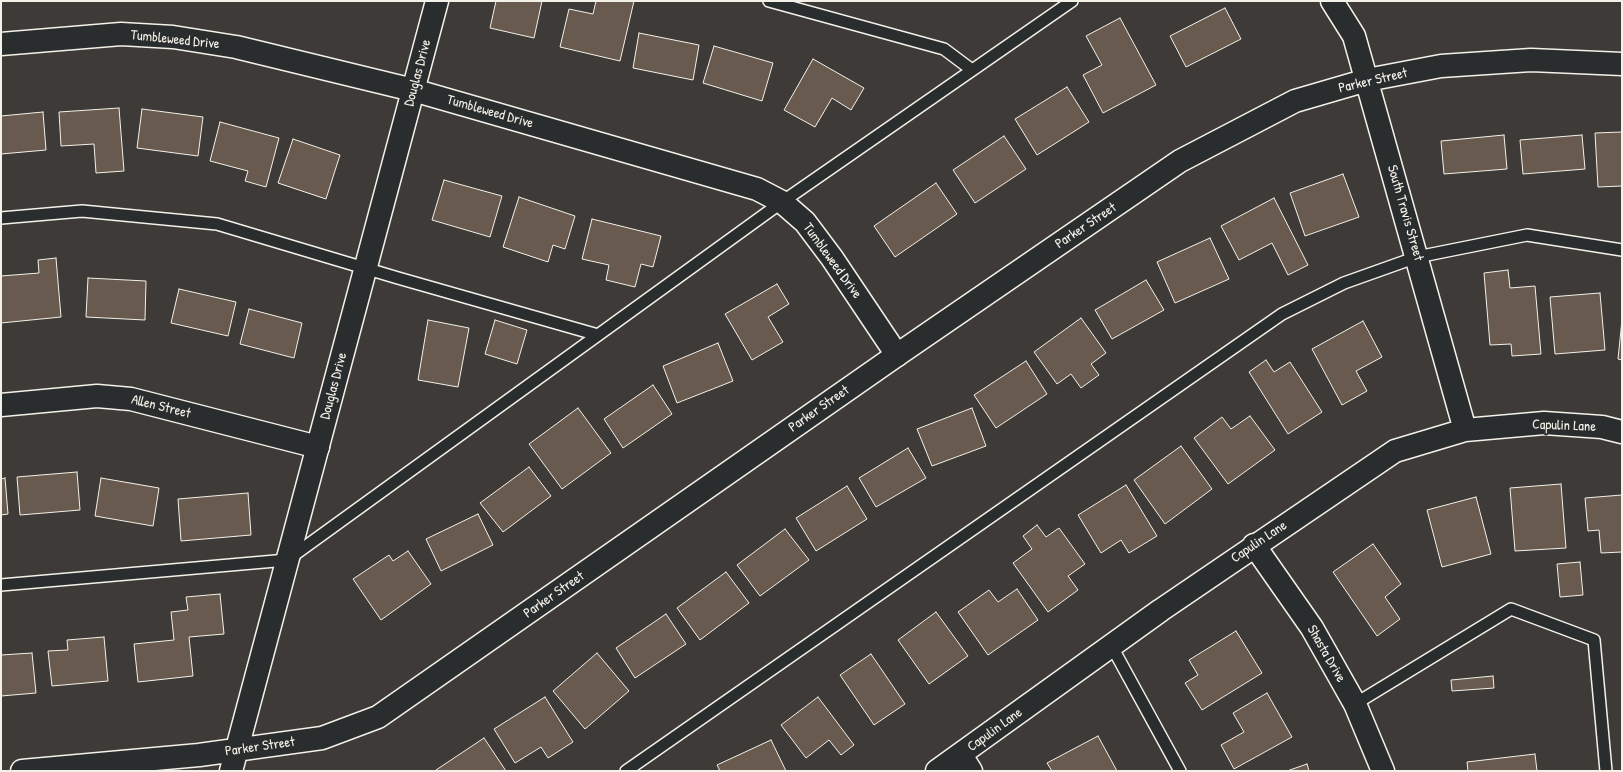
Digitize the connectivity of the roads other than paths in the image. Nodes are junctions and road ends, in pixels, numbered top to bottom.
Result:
1 (437, 1) edge
2 (769, 1) edge
3 (1072, 1) edge
4 (1332, 1) edge
5 (1, 44) edge
6 (1622, 64) edge
7 (972, 70) junction
8 (1368, 80) junction
9 (413, 90) junction
10 (782, 202) junction
11 (1, 218) edge
12 (1622, 250) edge
13 (1417, 257) junction
14 (366, 269) junction
15 (598, 335) junction
16 (897, 355) junction
17 (1, 405) edge
18 (1465, 430) junction
19 (1622, 432) edge
20 (318, 447) junction
21 (1254, 545) junction
22 (287, 560) junction
23 (1, 585) edge
24 (1111, 645) junction
25 (1355, 704) junction
26 (233, 761) edge
27 (966, 763) edge
28 (22, 771) edge
29 (626, 771) edge
30 (937, 771) edge
31 (1180, 771) edge
32 (1383, 771) edge
33 (1606, 771) edge

1 - 9 street, Douglas Drive
2 - 7 lane
3 - 7 lane
4 - 8 street, South Travis Street
5 - 9 street, Tumbleweed Drive
6 - 8 street, Parker Street
7 - 10 lane
8 - 13 street, South Travis Street
8 - 16 street, Parker Street
9 - 10 street, Tumbleweed Drive
9 - 14 street, Douglas Drive
10 - 15 lane
10 - 16 street, Tumbleweed Drive
11 - 14 lane
12 - 13 lane
13 - 18 street, South Travis Street
13 - 29 lane
14 - 15 lane
14 - 20 street, Douglas Drive
15 - 22 lane
16 - 26 street, Parker Street
17 - 20 street, Allen Street
18 - 19 street, Capulin Lane
18 - 21 street, Capulin Lane
20 - 22 street, Douglas Drive
21 - 24 street, Capulin Lane
21 - 25 street, Shasta Drive
22 - 23 lane
22 - 26 street, Douglas Drive
24 - 27 street, Capulin Lane
24 - 31 lane
25 - 32 street, Shasta Drive
25 - 33 lane
26 - 28 street, Parker Street
27 - 30 street, Capulin Lane

